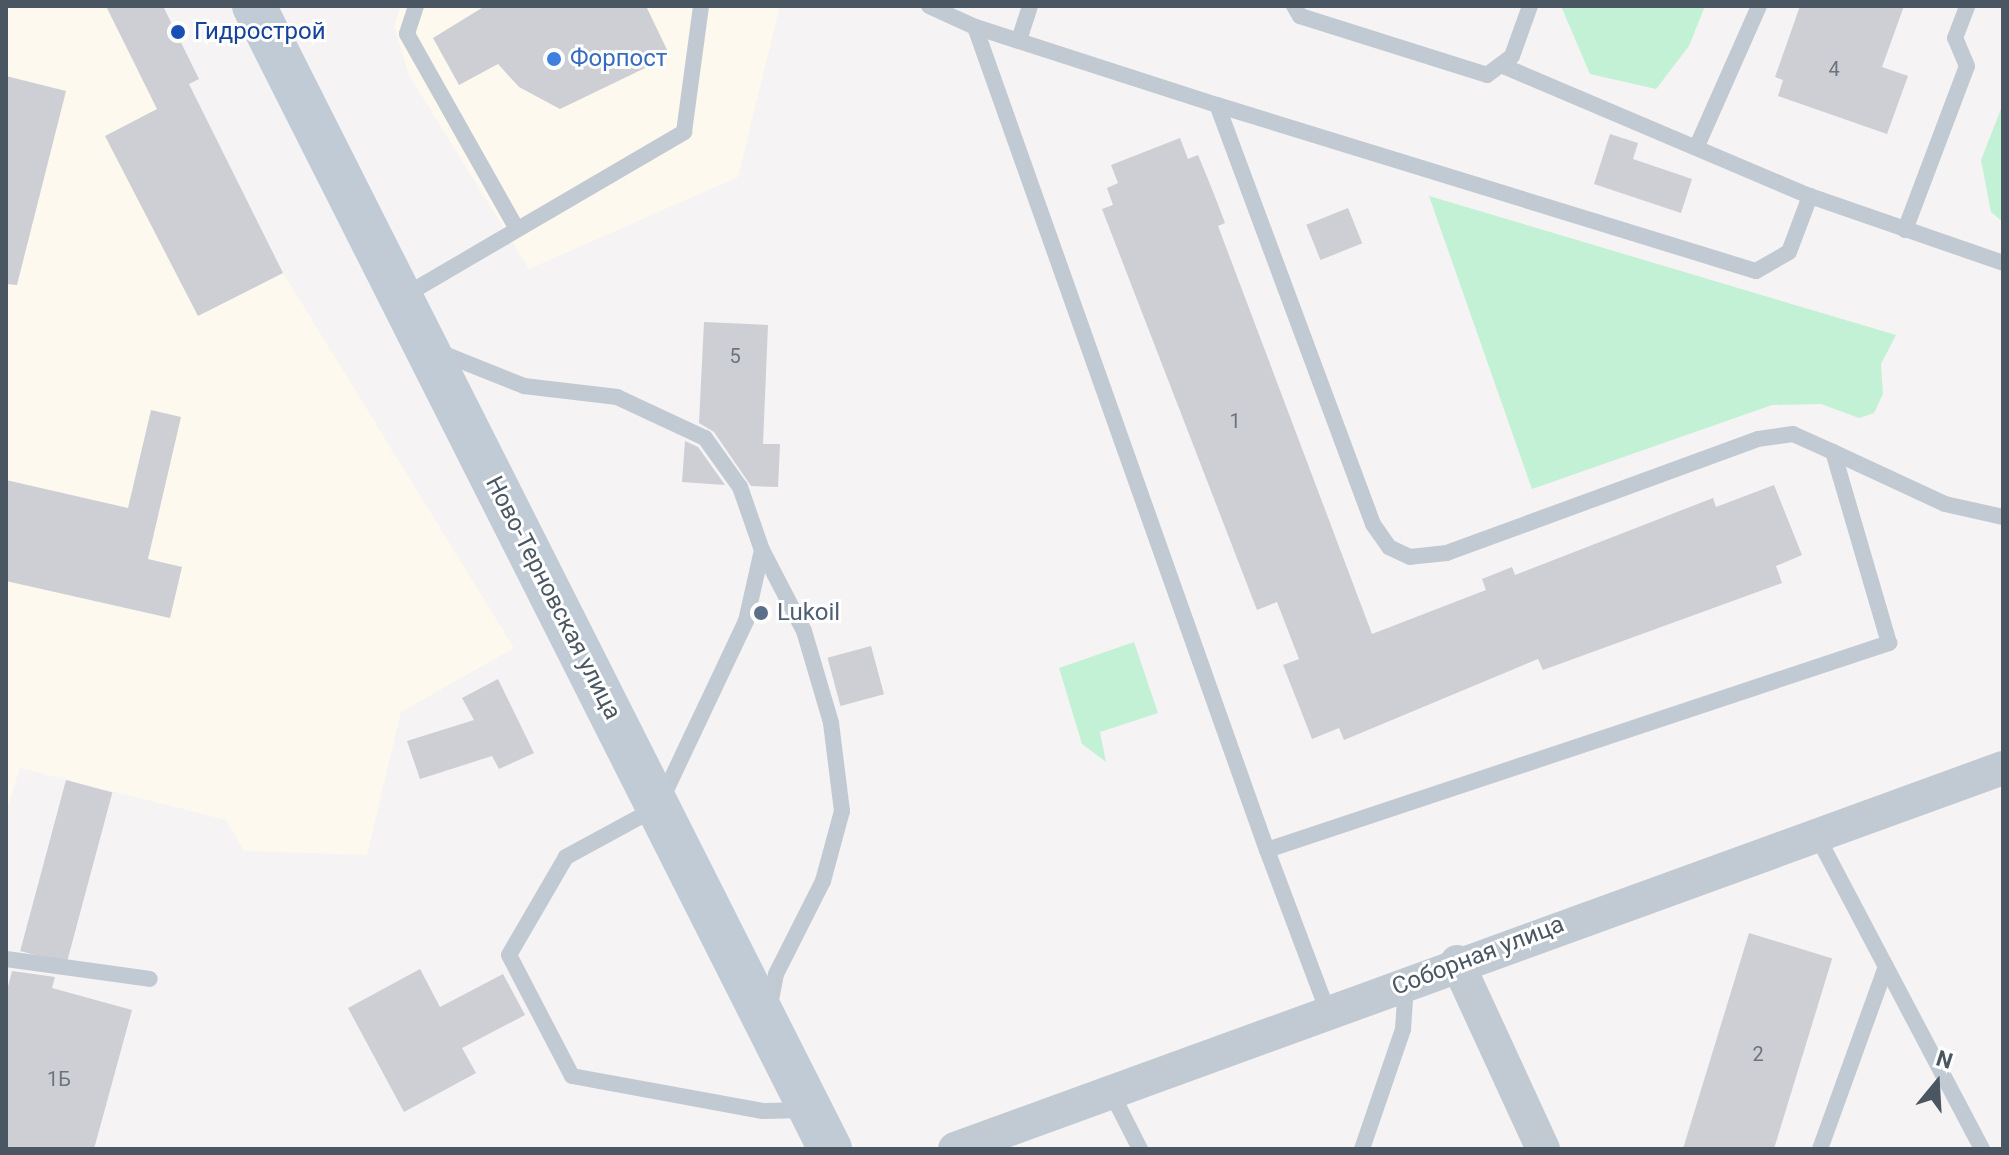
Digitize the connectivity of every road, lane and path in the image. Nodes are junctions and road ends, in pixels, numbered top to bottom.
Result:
1 (254, 6) edge
2 (288, 6) edge
3 (416, 6) edge
4 (701, 6) edge
5 (929, 6) edge
6 (1030, 6) edge
7 (1294, 6) edge
8 (1530, 6) edge
9 (1759, 6) edge
10 (1967, 6) edge
11 (975, 27) junction
12 (1019, 40) junction
13 (274, 48) junction
14 (1503, 66) junction
15 (1217, 105) junction
16 (1697, 146) junction
17 (1810, 196) junction
18 (517, 229) junction
19 (1905, 230) junction
20 (2003, 263) edge
21 (400, 297) junction
22 (426, 347) junction
23 (1833, 452) junction
24 (2003, 517) edge
25 (762, 550) junction
26 (2003, 768) edge
27 (658, 807) junction
28 (1815, 832) junction
29 (1267, 850) junction
30 (6, 959) edge
31 (1457, 962) junction
32 (1886, 967) junction
33 (150, 979) dead end
34 (1406, 983) junction
35 (1329, 1015) junction
36 (767, 1022) junction
37 (1111, 1092) junction
38 (811, 1110) junction
39 (830, 1149) edge
40 (955, 1149) edge
41 (1140, 1149) edge
42 (1362, 1149) edge
43 (1543, 1149) edge
44 (1820, 1149) edge
45 (1982, 1149) edge

1 - 13 main road, Ново-Терновская улица
2 - 13 main road
3 - 18 lane
4 - 18 lane
5 - 11 lane
6 - 12 lane
7 - 14 lane
8 - 14 lane
9 - 16 lane
10 - 19 lane
11 - 12 lane
11 - 29 lane
12 - 15 lane
13 - 21 main road, Ново-Терновская улица
14 - 16 lane
15 - 17 lane
15 - 23 lane
16 - 17 lane
17 - 19 lane
18 - 21 lane
19 - 20 lane
21 - 22 main road, Ново-Терновская улица
22 - 25 lane
22 - 27 main road, Ново-Терновская улица
23 - 24 lane
23 - 29 lane
25 - 27 lane
25 - 36 lane
26 - 28 street, Соборная улица
27 - 36 main road, Ново-Терновская улица
27 - 38 lane
28 - 31 street, Соборная улица
28 - 32 lane
29 - 35 lane
30 - 33 lane
31 - 34 street, Соборная улица
31 - 43 street
32 - 44 lane
32 - 45 lane
34 - 35 street, Соборная улица
34 - 42 lane
35 - 37 street, Соборная улица
36 - 38 main road, Ново-Терновская улица
37 - 40 street, Соборная улица
37 - 41 lane
38 - 39 main road, Ново-Терновская улица

